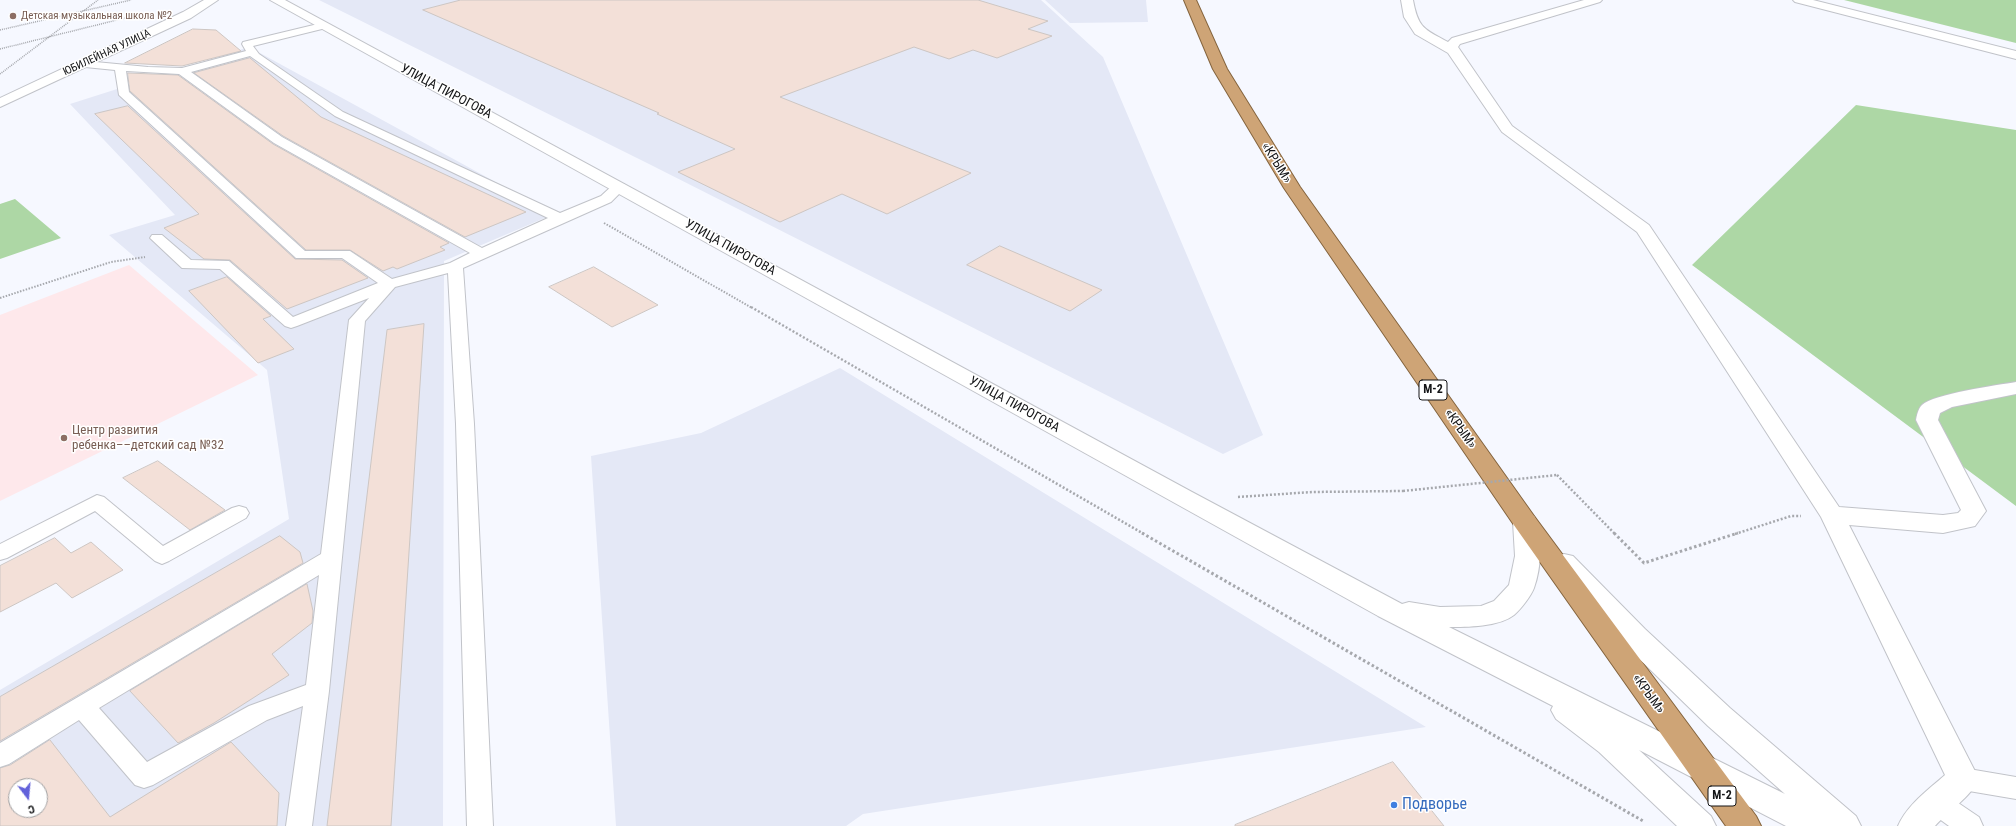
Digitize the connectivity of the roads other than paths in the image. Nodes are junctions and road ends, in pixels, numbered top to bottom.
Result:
1 (212, 0) edge
2 (276, 0) edge
3 (1190, 0) edge
4 (1407, 0) edge
5 (1596, 0) edge
6 (1799, 0) edge
7 (322, 26) junction
8 (1453, 50) junction
9 (253, 52) junction
10 (2016, 55) edge
11 (85, 64) junction
12 (120, 67) junction
13 (182, 71) junction
14 (0, 103) edge
15 (619, 187) junction
16 (559, 218) junction
17 (163, 244) road end
18 (482, 254) junction
19 (455, 266) junction
20 (390, 284) junction
21 (2016, 388) edge
22 (240, 513) dead end
23 (1832, 515) junction
24 (1525, 522) junction
25 (0, 553) edge
26 (331, 558) junction
27 (1388, 609) junction
28 (317, 691) junction
29 (82, 706) junction
30 (0, 756) edge
31 (1700, 766) junction
32 (1963, 779) junction
33 (2016, 788) edge
34 (1936, 802) junction
35 (299, 826) edge
36 (480, 826) edge
37 (1700, 826) edge
38 (1745, 826) edge
39 (1818, 826) edge
40 (1845, 826) edge
41 (1914, 826) edge
42 (1970, 826) edge

1 - 11 street, ЮБИЛЕЙНАЯ УЛИЦА
2 - 7 street, УЛИЦА ПИРОГОВА
3 - 24 highway, «КРЫМ» / М-2
4 - 8 street
5 - 8 street
6 - 10 street
7 - 9 lane
7 - 15 street, УЛИЦА ПИРОГОВА
8 - 23 street
9 - 13 lane
9 - 16 lane
11 - 12 lane
11 - 14 street, ЮБИЛЕЙНАЯ УЛИЦА
12 - 13 lane
12 - 20 lane
13 - 18 lane
15 - 16 lane
15 - 27 street, УЛИЦА ПИРОГОВА
16 - 18 lane
17 - 20 lane
18 - 19 lane
19 - 20 lane
19 - 36 lane
20 - 26 lane
21 - 23 street
22 - 25 lane
23 - 32 street
24 - 27 street
24 - 31 highway, «КРЫМ» / М-2
24 - 40 street
26 - 28 lane
26 - 29 lane
27 - 31 street
27 - 37 street
28 - 29 lane
28 - 35 lane
29 - 30 lane
31 - 38 highway, М-2
31 - 39 street
32 - 33 lane
32 - 34 street
34 - 41 street
34 - 42 lane

